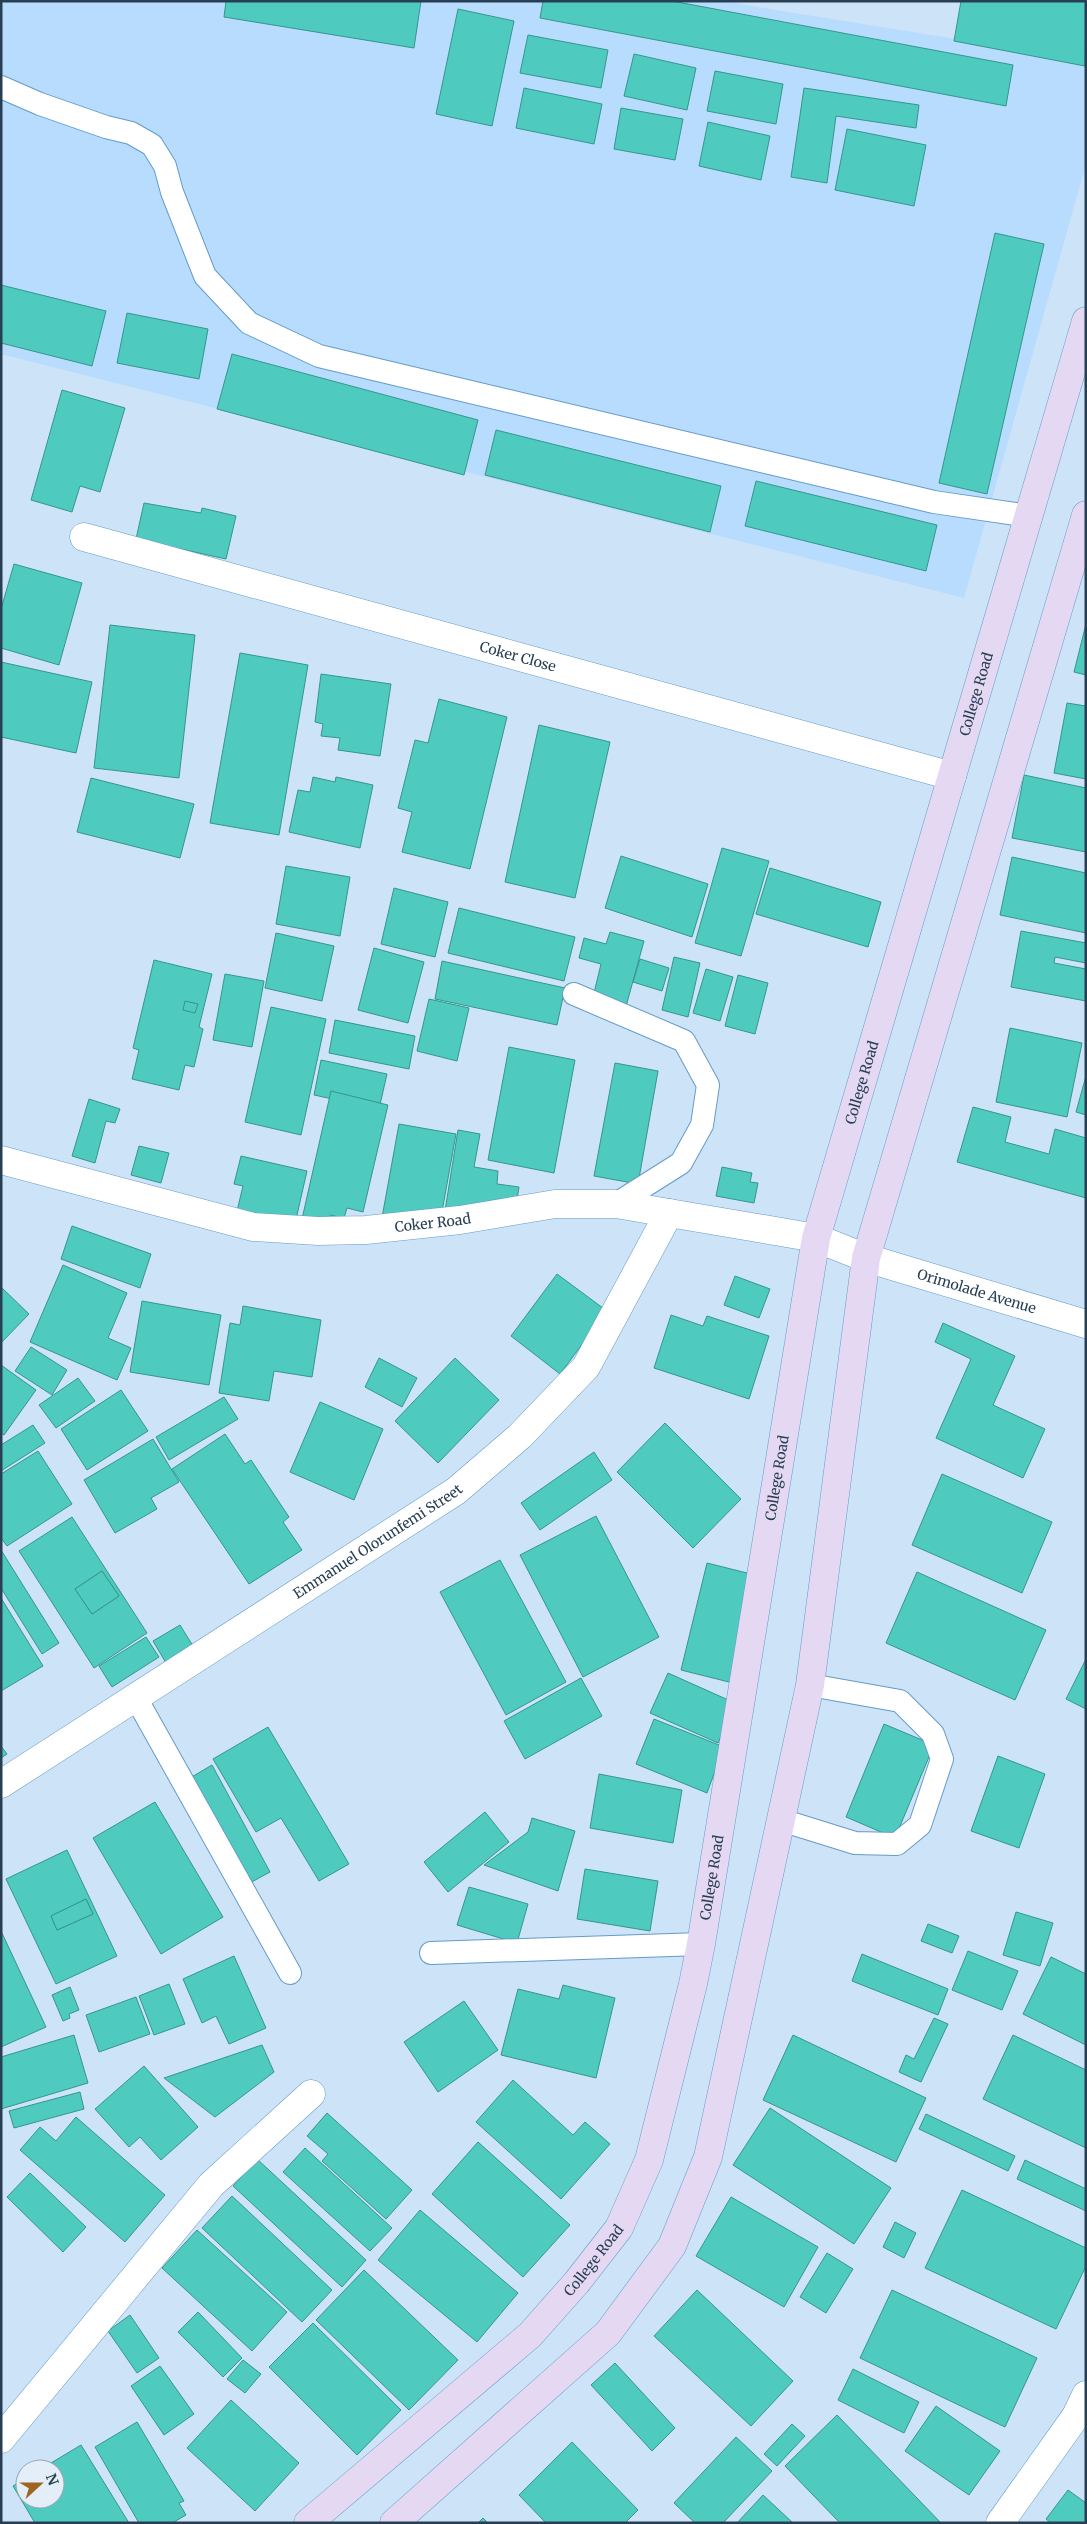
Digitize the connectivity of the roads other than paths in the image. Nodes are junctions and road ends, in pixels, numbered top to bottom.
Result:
1 (1, 87) edge
2 (1086, 321) edge
3 (1029, 516) junction
4 (1085, 521) edge
5 (84, 537) dead end
6 (952, 776) junction
7 (574, 994) dead end
8 (1, 1160) edge
9 (616, 1204) junction
10 (669, 1213) junction
11 (816, 1238) junction
12 (866, 1258) junction
13 (1086, 1324) edge
14 (810, 1685) junction
15 (136, 1698) junction
16 (1, 1784) edge
17 (781, 1820) junction
18 (701, 1944) junction
19 (431, 1953) dead end
20 (290, 1973) dead end
21 (311, 2094) dead end
22 (1086, 2395) edge
23 (1, 2439) edge
24 (308, 2523) edge
25 (394, 2523) edge
26 (1000, 2523) edge

1 - 3 lane
2 - 3 main road, College Road
3 - 6 main road, College Road
4 - 12 main road
5 - 6 street, Coker Close
6 - 11 main road, College Road
7 - 9 lane
8 - 9 street, Coker Road
9 - 10 street, Coker Road
10 - 11 street, Coker Road
10 - 15 street, Emmanuel Olorunfemi Street
11 - 12 street, Coker Road
11 - 18 main road, College Road
12 - 13 street, Orimolade Avenue
12 - 14 main road
14 - 17 main road
14 - 17 lane
15 - 16 street, Emmanuel Olorunfemi Street
15 - 20 lane
17 - 25 main road
18 - 19 lane
18 - 24 main road, College Road
21 - 23 street
22 - 26 street

